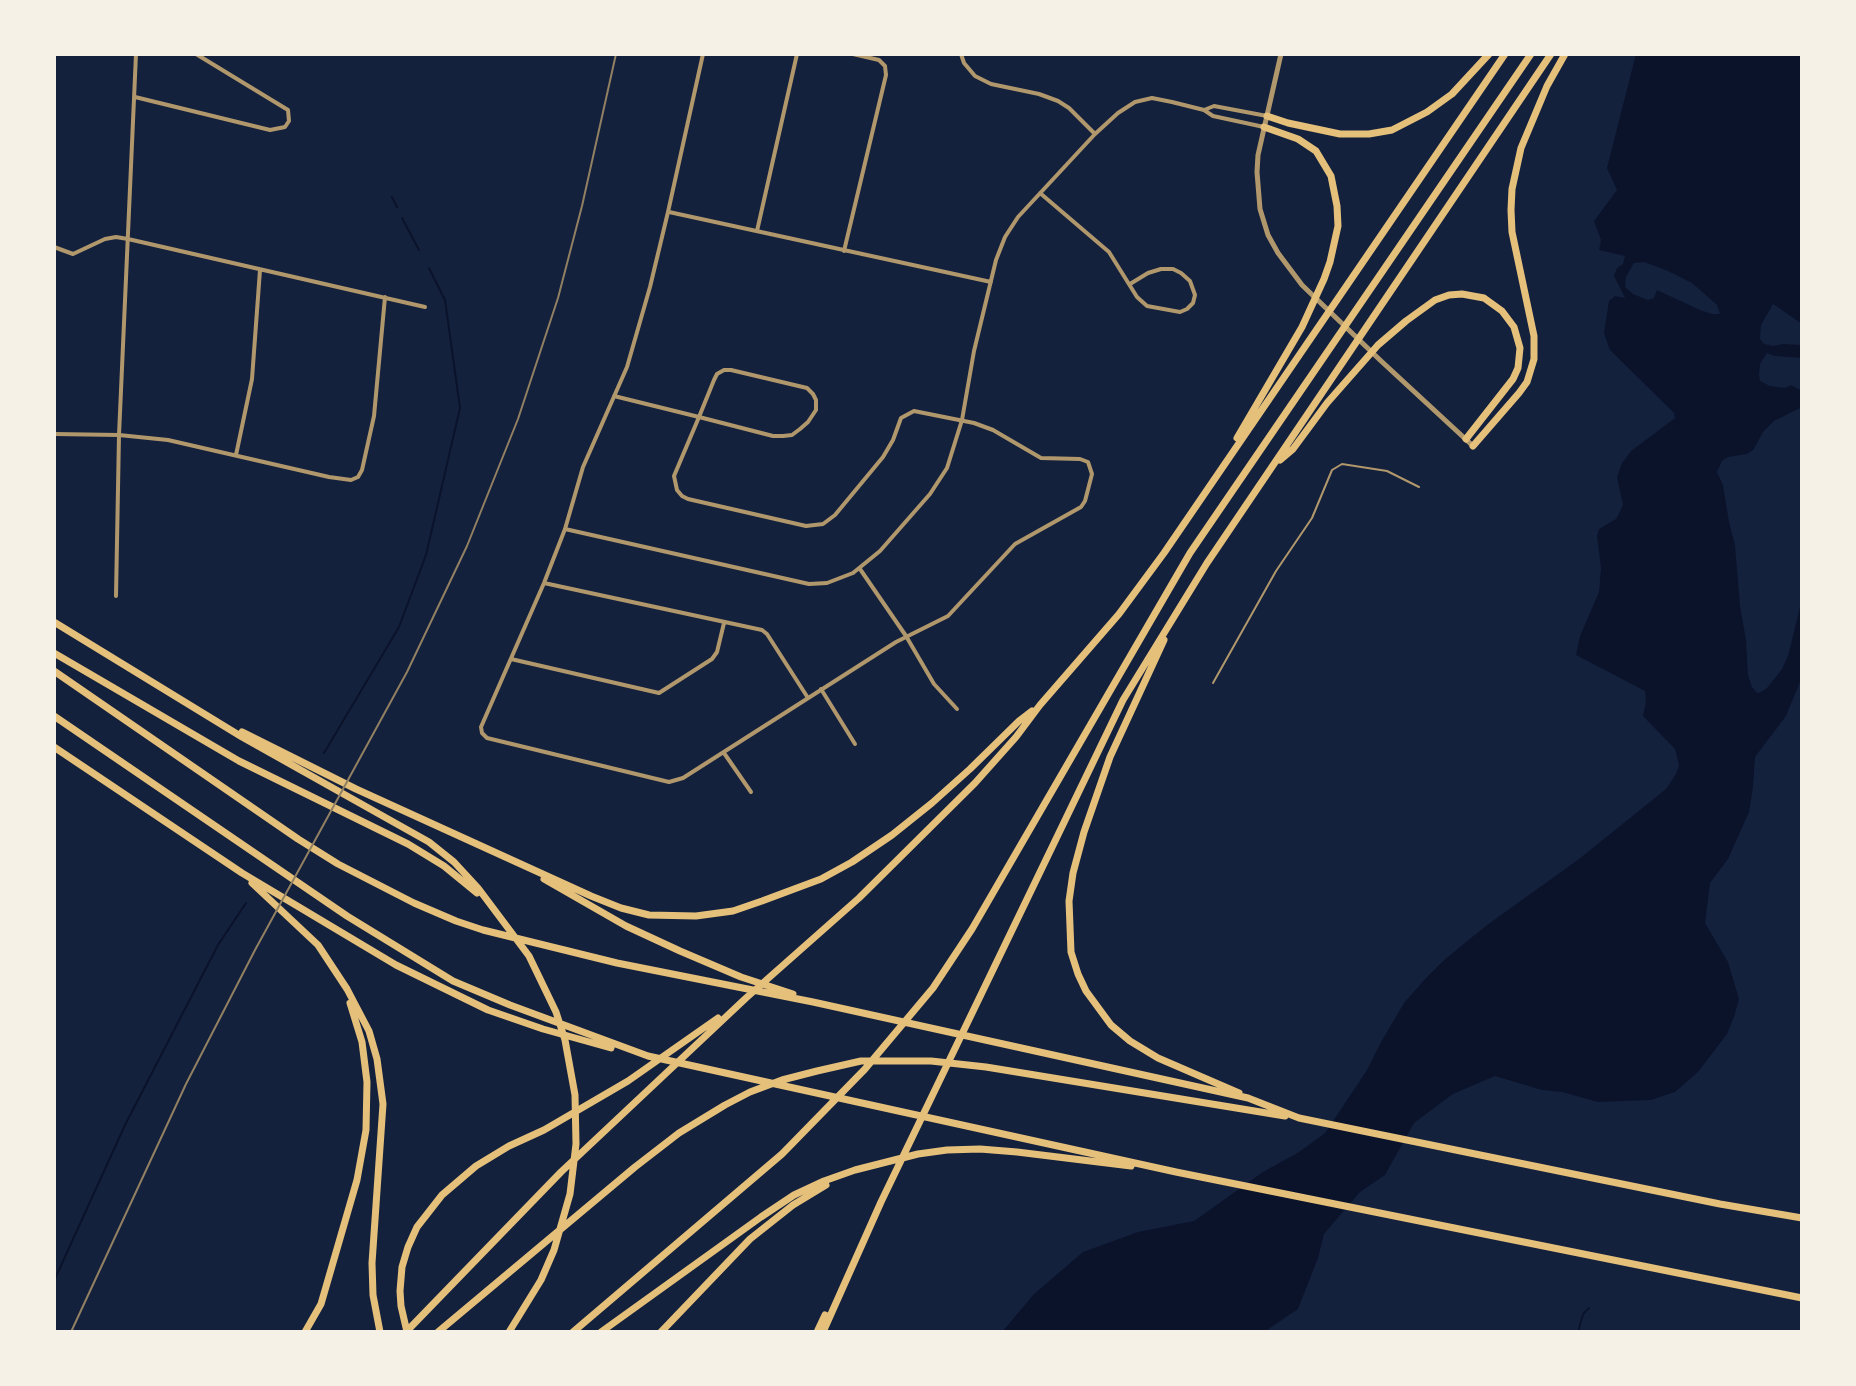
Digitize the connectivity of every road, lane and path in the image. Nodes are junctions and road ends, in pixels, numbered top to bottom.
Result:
1 (136, 54) edge
2 (196, 54) edge
3 (703, 54) edge
4 (797, 54) edge
5 (853, 54) edge
6 (961, 54) edge
7 (1281, 54) edge
8 (1489, 54) edge
9 (1505, 54) edge
10 (1531, 54) edge
11 (1551, 54) edge
12 (1565, 54) edge
13 (135, 97) junction
14 (1204, 110) junction
15 (1267, 116) junction
16 (1264, 127) junction
17 (1095, 134) junction
18 (1040, 193) junction
19 (668, 212) junction
20 (757, 231) junction
21 (128, 239) junction
22 (54, 247) edge
23 (844, 251) junction
24 (260, 270) junction
25 (991, 282) junction
26 (1130, 284) junction
27 (385, 297) junction
28 (425, 307) dead end
29 (614, 396) junction
30 (699, 417) junction
31 (962, 420) junction
32 (54, 434) edge
33 (119, 435) junction
34 (1466, 439) junction
35 (1473, 446) joint
36 (236, 455) junction
37 (1270, 470) junction
38 (1220, 471) junction
39 (1419, 487) dead end
40 (565, 529) junction
41 (860, 569) junction
42 (544, 583) junction
43 (116, 596) dead end
44 (54, 622) edge
45 (724, 622) junction
46 (1172, 622) junction
47 (906, 636) junction
48 (54, 653) edge
49 (511, 659) junction
50 (54, 671) edge
51 (1213, 683) dead end
52 (821, 689) junction
53 (808, 698) junction
54 (1040, 705) junction
55 (194, 708) junction
56 (957, 709) dead end
57 (54, 716) edge
58 (855, 744) dead end
59 (54, 747) edge
60 (724, 753) junction
61 (751, 792) dead end
62 (492, 852) junction
63 (242, 873) junction
64 (498, 915) junction
65 (347, 989) junction
66 (746, 998) junction
67 (813, 1002) junction
68 (648, 1056) junction
69 (1248, 1098) junction
70 (1299, 1118) junction
71 (855, 1170) junction
72 (1176, 1172) junction
73 (1802, 1218) edge
74 (1802, 1298) edge
75 (305, 1332) edge
76 (380, 1332) edge
77 (406, 1332) edge
78 (438, 1332) edge
79 (509, 1332) edge
80 (573, 1332) edge
81 (601, 1332) edge
82 (661, 1332) edge
83 (820, 1332) edge

1 - 13 street
2 - 13 street
3 - 19 street
4 - 20 street
5 - 23 street
6 - 17 street
7 - 15 street
8 - 15 highway
9 - 38 highway
10 - 80 highway
11 - 37 highway
12 - 35 highway
13 - 21 street
14 - 15 street
14 - 16 street
14 - 17 street
15 - 16 street
16 - 34 street
16 - 38 highway
17 - 18 street
18 - 25 street
18 - 26 street
19 - 20 street
19 - 29 street
20 - 23 street
21 - 22 street
21 - 24 street
21 - 33 street
23 - 25 street
24 - 27 street
24 - 36 street
25 - 31 street
26 - 26 street
27 - 28 street
27 - 36 street
29 - 30 street
29 - 40 street
30 - 30 street
30 - 31 street
31 - 41 street
31 - 47 street
32 - 33 street
33 - 36 street
33 - 43 street
34 - 35 street
34 - 37 highway
37 - 46 highway
38 - 54 highway
39 - 51 lane
40 - 41 street
40 - 42 street
41 - 47 street
42 - 45 street
42 - 49 street
44 - 55 highway
45 - 49 street
45 - 53 street
46 - 69 highway
46 - 83 highway
47 - 52 street
47 - 56 street
48 - 64 highway
49 - 60 street
50 - 67 highway
52 - 53 street
52 - 58 street
53 - 60 street
54 - 62 highway
54 - 66 highway
55 - 62 highway
55 - 64 highway
57 - 68 highway
59 - 63 highway
60 - 61 street
62 - 67 highway
63 - 65 highway
63 - 68 highway
64 - 79 highway
65 - 75 highway
65 - 76 highway
66 - 77 highway
66 - 77 highway
67 - 69 highway
68 - 72 highway
69 - 70 highway
70 - 73 highway
70 - 78 highway
71 - 72 highway
71 - 81 highway
71 - 82 highway
72 - 74 highway

